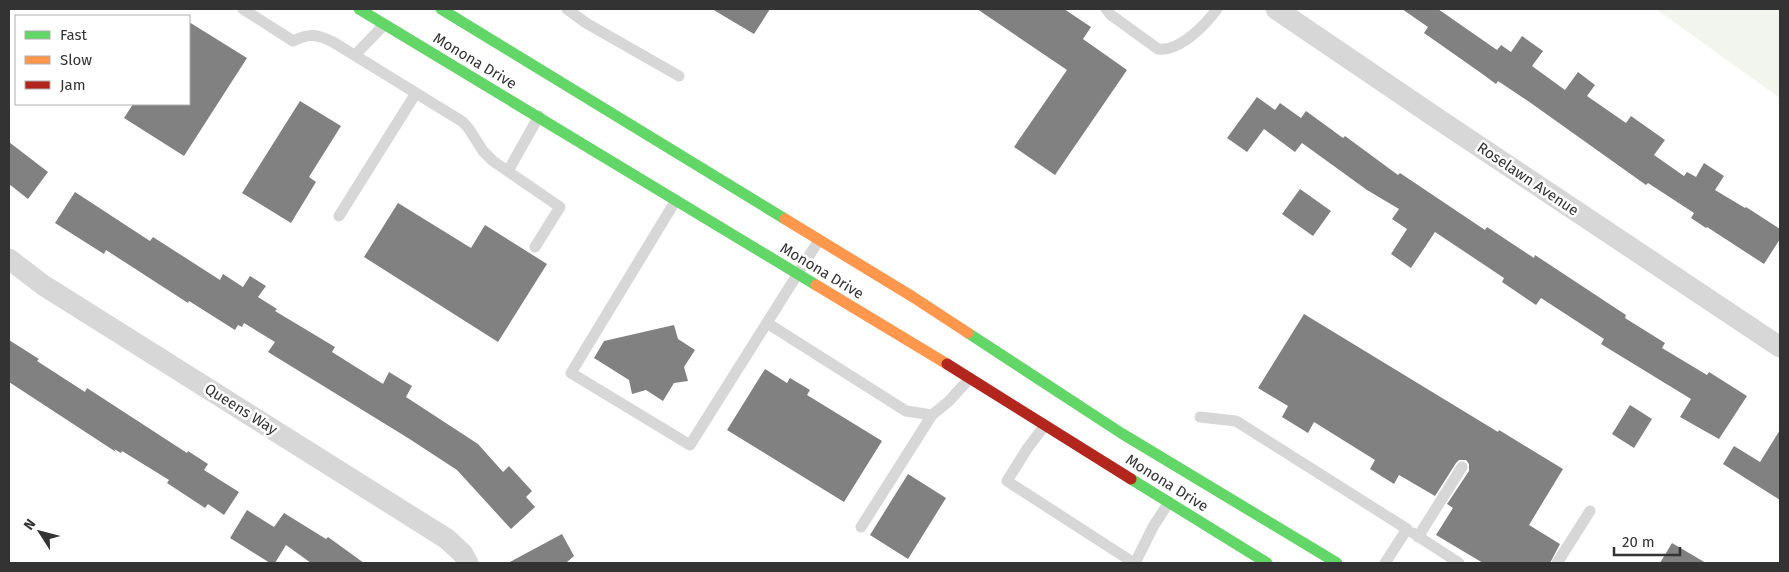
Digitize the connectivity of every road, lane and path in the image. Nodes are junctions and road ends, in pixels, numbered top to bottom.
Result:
1 (242, 9) edge
2 (359, 9) edge
3 (440, 9) edge
4 (567, 9) edge
5 (1106, 9) edge
6 (1218, 9) edge
7 (1276, 9) edge
8 (394, 14) dead end
9 (384, 25) junction
10 (354, 55) junction
11 (679, 76) dead end
12 (416, 93) junction
13 (539, 116) junction
14 (508, 171) junction
15 (676, 199) junction
16 (339, 216) dead end
17 (819, 240) junction
18 (535, 247) dead end
19 (9, 259) edge
20 (797, 273) junction
21 (767, 323) junction
22 (1780, 347) edge
23 (970, 378) junction
24 (932, 415) junction
25 (1200, 418) dead end
26 (1045, 425) junction
27 (1462, 466) dead end
28 (1169, 502) junction
29 (1590, 511) dead end
30 (861, 528) dead end
31 (1407, 529) junction
32 (1418, 536) junction
33 (468, 563) edge
34 (1135, 563) edge
35 (1267, 563) edge
36 (1337, 563) edge
37 (1385, 563) edge
38 (1459, 563) edge
39 (1556, 563) edge

1 - 10 lane
2 - 9 street, Monona Drive
3 - 17 street, Monona Drive
4 - 11 lane
5 - 6 lane
7 - 22 street, Roselawn Avenue
8 - 9 street
9 - 10 lane
9 - 13 street, Monona Drive
10 - 12 lane
12 - 14 lane
12 - 16 lane
13 - 14 lane
13 - 15 street, Monona Drive
14 - 18 lane
15 - 20 street, Monona Drive
15 - 21 lane
17 - 20 lane
17 - 36 street, Monona Drive
19 - 33 street, Queens Way
20 - 21 lane
20 - 23 street, Monona Drive
21 - 24 lane
23 - 24 lane
23 - 26 street, Monona Drive
24 - 30 lane
25 - 31 lane
26 - 28 street, Monona Drive
26 - 34 lane
27 - 32 lane
28 - 34 lane
28 - 35 street, Monona Drive
29 - 39 lane
31 - 32 lane
31 - 37 lane
32 - 38 lane

